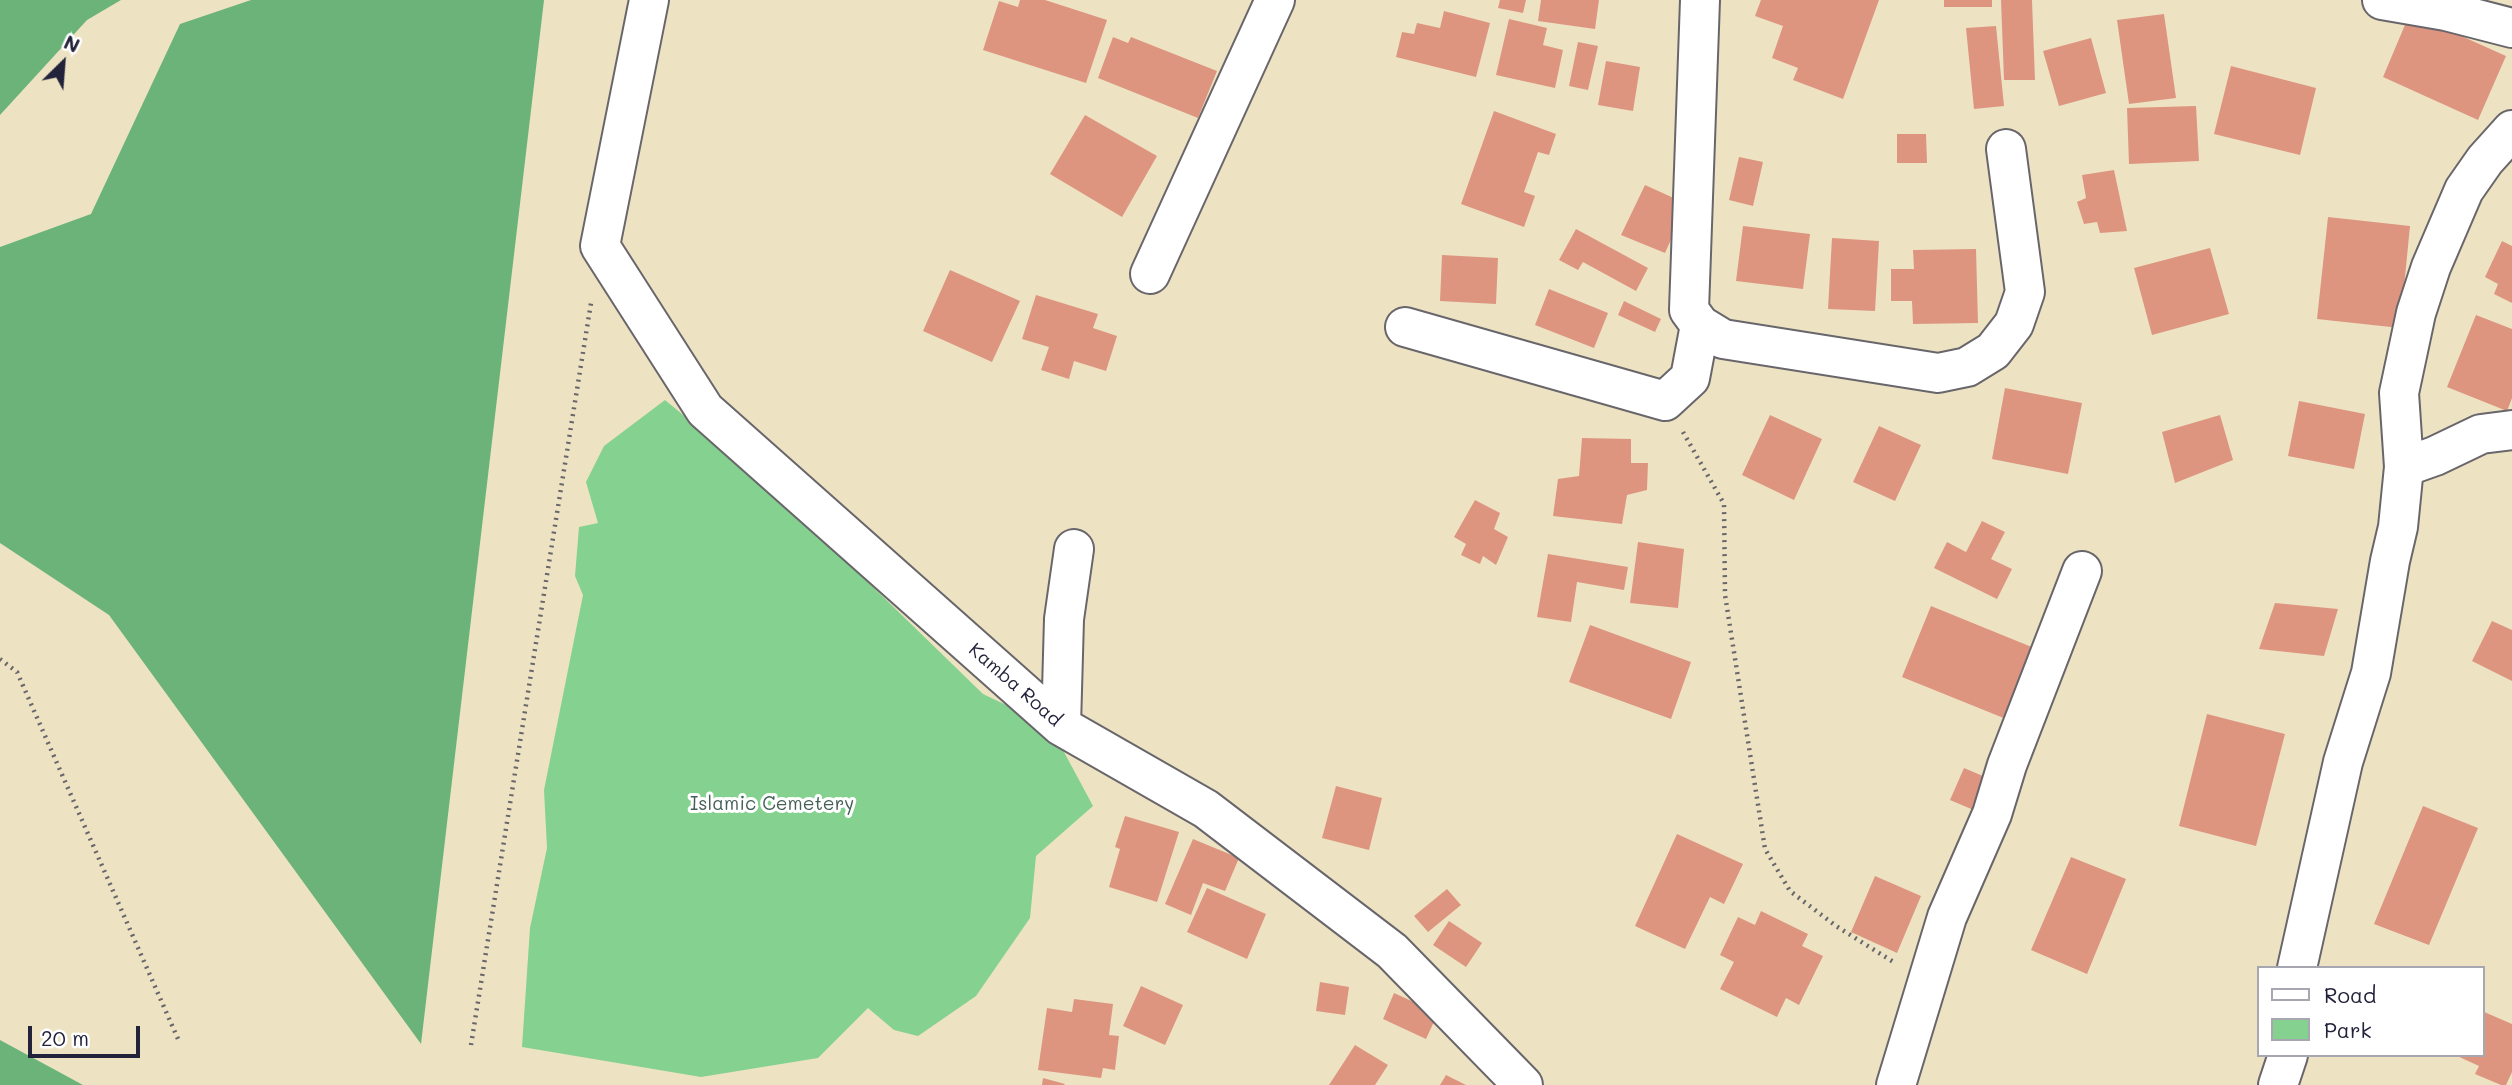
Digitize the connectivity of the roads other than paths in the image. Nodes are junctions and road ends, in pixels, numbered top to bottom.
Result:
1 (649, 0) edge
2 (1275, 0) edge
3 (1700, 0) edge
4 (2382, 0) edge
5 (2512, 28) edge
6 (2512, 130) edge
7 (2006, 149) dead end
8 (1150, 274) dead end
9 (1700, 325) junction
10 (1405, 327) dead end
11 (2512, 430) edge
12 (2404, 467) junction
13 (1074, 549) dead end
14 (2082, 571) dead end
15 (1060, 726) junction
16 (2297, 966) edge
17 (2287, 1057) edge
18 (1523, 1085) edge
19 (1896, 1085) edge
20 (2278, 1085) edge

1 - 15 street, Kamba Road
2 - 8 street
3 - 9 street
4 - 5 street
6 - 12 street
7 - 9 street
9 - 10 street
11 - 12 street
12 - 16 street
13 - 15 street
14 - 19 street
15 - 18 street, Kamba Road
17 - 20 street

